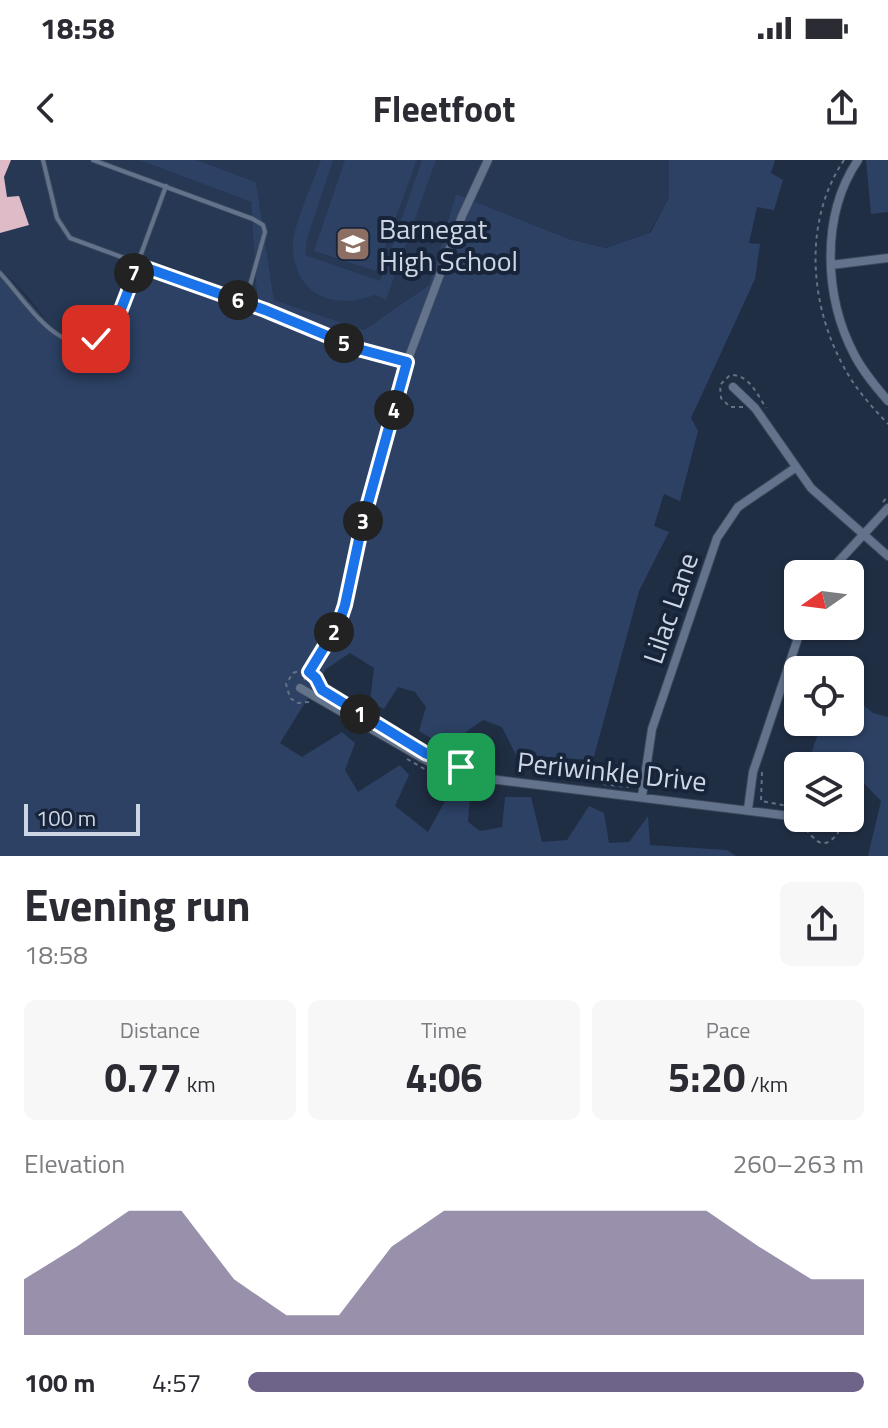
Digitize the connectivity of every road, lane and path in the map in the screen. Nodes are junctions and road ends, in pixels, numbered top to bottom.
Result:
1 (43, 160) edge
2 (93, 160) edge
3 (488, 160) edge
4 (858, 160) edge
5 (166, 186) junction
6 (888, 258) edge
7 (138, 265) junction
8 (831, 265) junction
9 (0, 273) edge
10 (245, 303) junction
11 (407, 362) junction
12 (733, 387) dead end
13 (888, 401) edge
14 (766, 409) dead end
15 (750, 411) dead end
16 (795, 468) junction
17 (888, 496) edge
18 (878, 507) dead end
19 (888, 508) edge
20 (864, 535) junction
21 (888, 556) edge
22 (840, 560) edge
23 (797, 640) edge
24 (309, 672) junction
25 (300, 688) joint
26 (339, 701) dead end
27 (314, 702) dead end
28 (403, 757) dead end
29 (764, 762) dead end
30 (431, 773) dead end
31 (636, 782) dead end
32 (595, 783) dead end
33 (642, 796) junction
34 (784, 805) edge
35 (748, 809) junction
36 (784, 817) edge
37 (808, 832) edge
38 (838, 832) edge

1 - 7 lane
2 - 5 lane
3 - 11 street
4 - 8 street
5 - 7 lane
5 - 10 lane
6 - 8 street
7 - 9 lane
7 - 10 lane
8 - 13 street
10 - 11 lane
11 - 24 path
12 - 16 street
14 - 15 path
16 - 20 street
16 - 33 street, Lilac Lane
17 - 18 path
19 - 20 street
20 - 21 street
20 - 22 street
23 - 35 street
24 - 25 path
24 - 26 path
24 - 27 path
25 - 33 street, Periwinkle Drive
28 - 30 path
29 - 34 path
31 - 32 path
33 - 35 street, Periwinkle Drive
35 - 36 street, Periwinkle Drive
37 - 38 path

